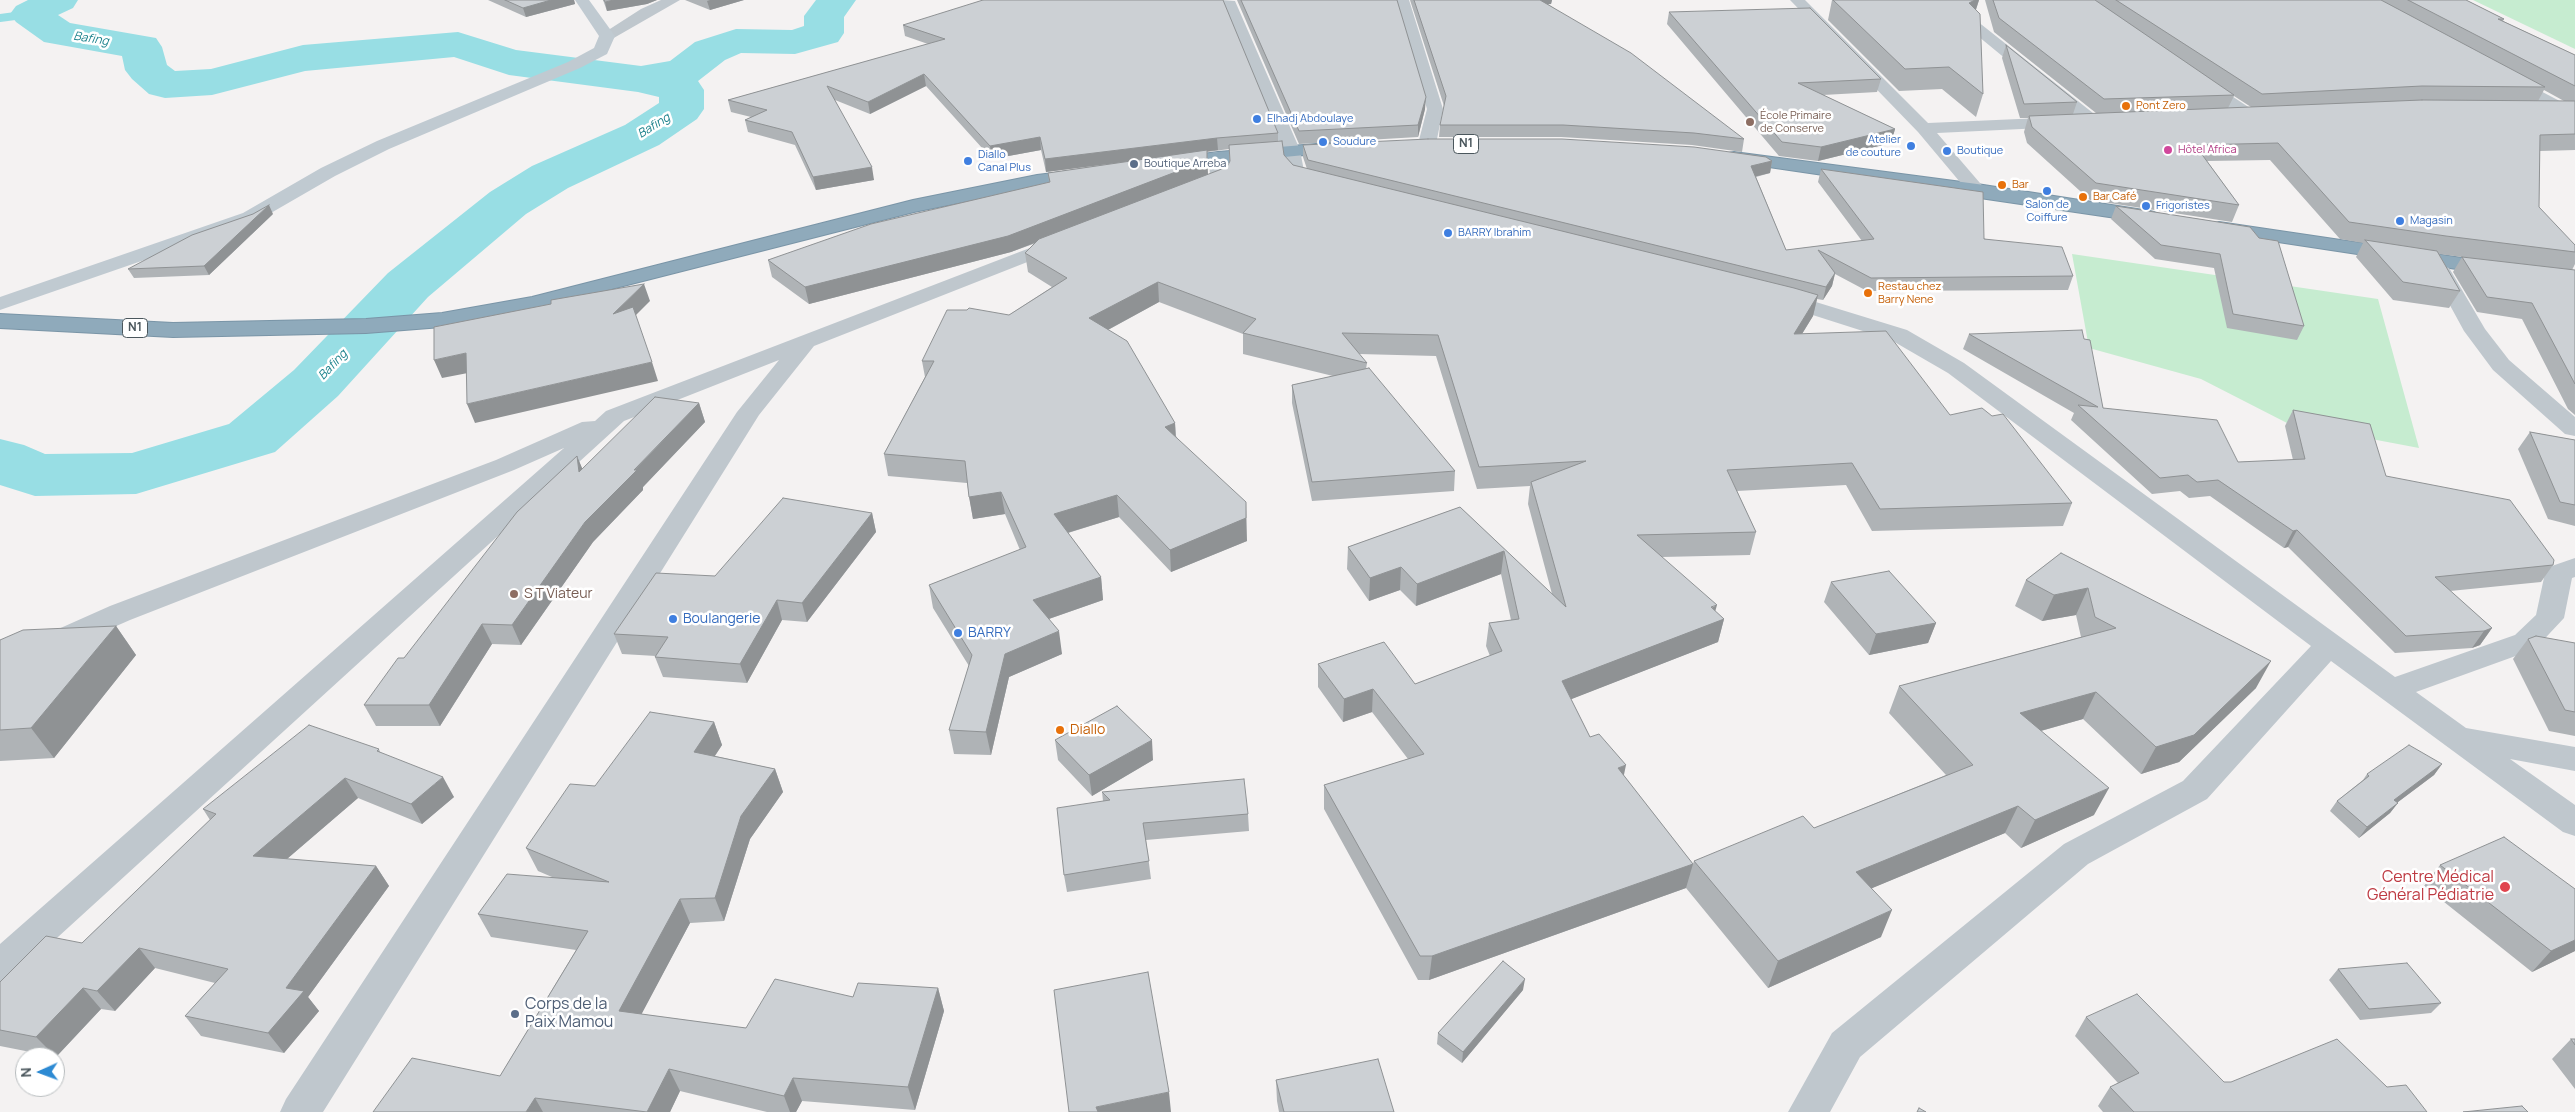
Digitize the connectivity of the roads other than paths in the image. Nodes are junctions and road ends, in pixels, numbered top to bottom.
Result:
1 (582, 0) edge
2 (673, 0) edge
3 (1402, 0) edge
4 (1797, 0) edge
5 (1228, 1) edge
6 (1972, 24) edge
7 (606, 36) junction
8 (2187, 73) edge
9 (2497, 73) edge
10 (2528, 110) edge
11 (2572, 112) edge
12 (2250, 116) junction
13 (2269, 116) edge
14 (2221, 117) edge
15 (2092, 121) junction
16 (2112, 121) edge
17 (1924, 128) junction
18 (1427, 144) edge
19 (1360, 146) edge
20 (1292, 150) junction
21 (1712, 154) edge
22 (1218, 157) junction
23 (1151, 166) edge
24 (1104, 172) edge
25 (1977, 190) junction
26 (1346, 191) edge
27 (1174, 198) edge
28 (2173, 221) edge
29 (2202, 225) edge
30 (1082, 234) edge
31 (2436, 262) junction
32 (2516, 272) edge
33 (1759, 292) edge
34 (0, 304) edge
35 (0, 321) edge
36 (806, 341) junction
37 (615, 416) junction
38 (2574, 429) edge
39 (2575, 567) edge
40 (2329, 645) junction
41 (0, 667) edge
42 (2390, 690) junction
43 (2456, 737) junction
44 (2575, 759) edge
45 (2575, 823) edge
46 (0, 967) edge
47 (300, 1112) edge
48 (1808, 1112) edge

1 - 7 main road
2 - 7 street
3 - 18 street
4 - 17 street
5 - 20 street
6 - 15 street
7 - 34 main road
8 - 12 street
9 - 11 street
10 - 11 street
12 - 13 street
12 - 14 street
15 - 16 street
15 - 17 street
17 - 25 street
19 - 20 highway
20 - 22 highway
20 - 26 street
21 - 25 highway
22 - 23 highway
22 - 27 street
24 - 35 highway, N1
25 - 28 highway
29 - 31 highway
30 - 36 street
31 - 32 highway
31 - 38 street
33 - 40 street
36 - 37 street
36 - 47 street
37 - 41 street
37 - 46 street
39 - 42 street
40 - 42 street
40 - 48 street
42 - 43 street
43 - 44 street
43 - 45 street

